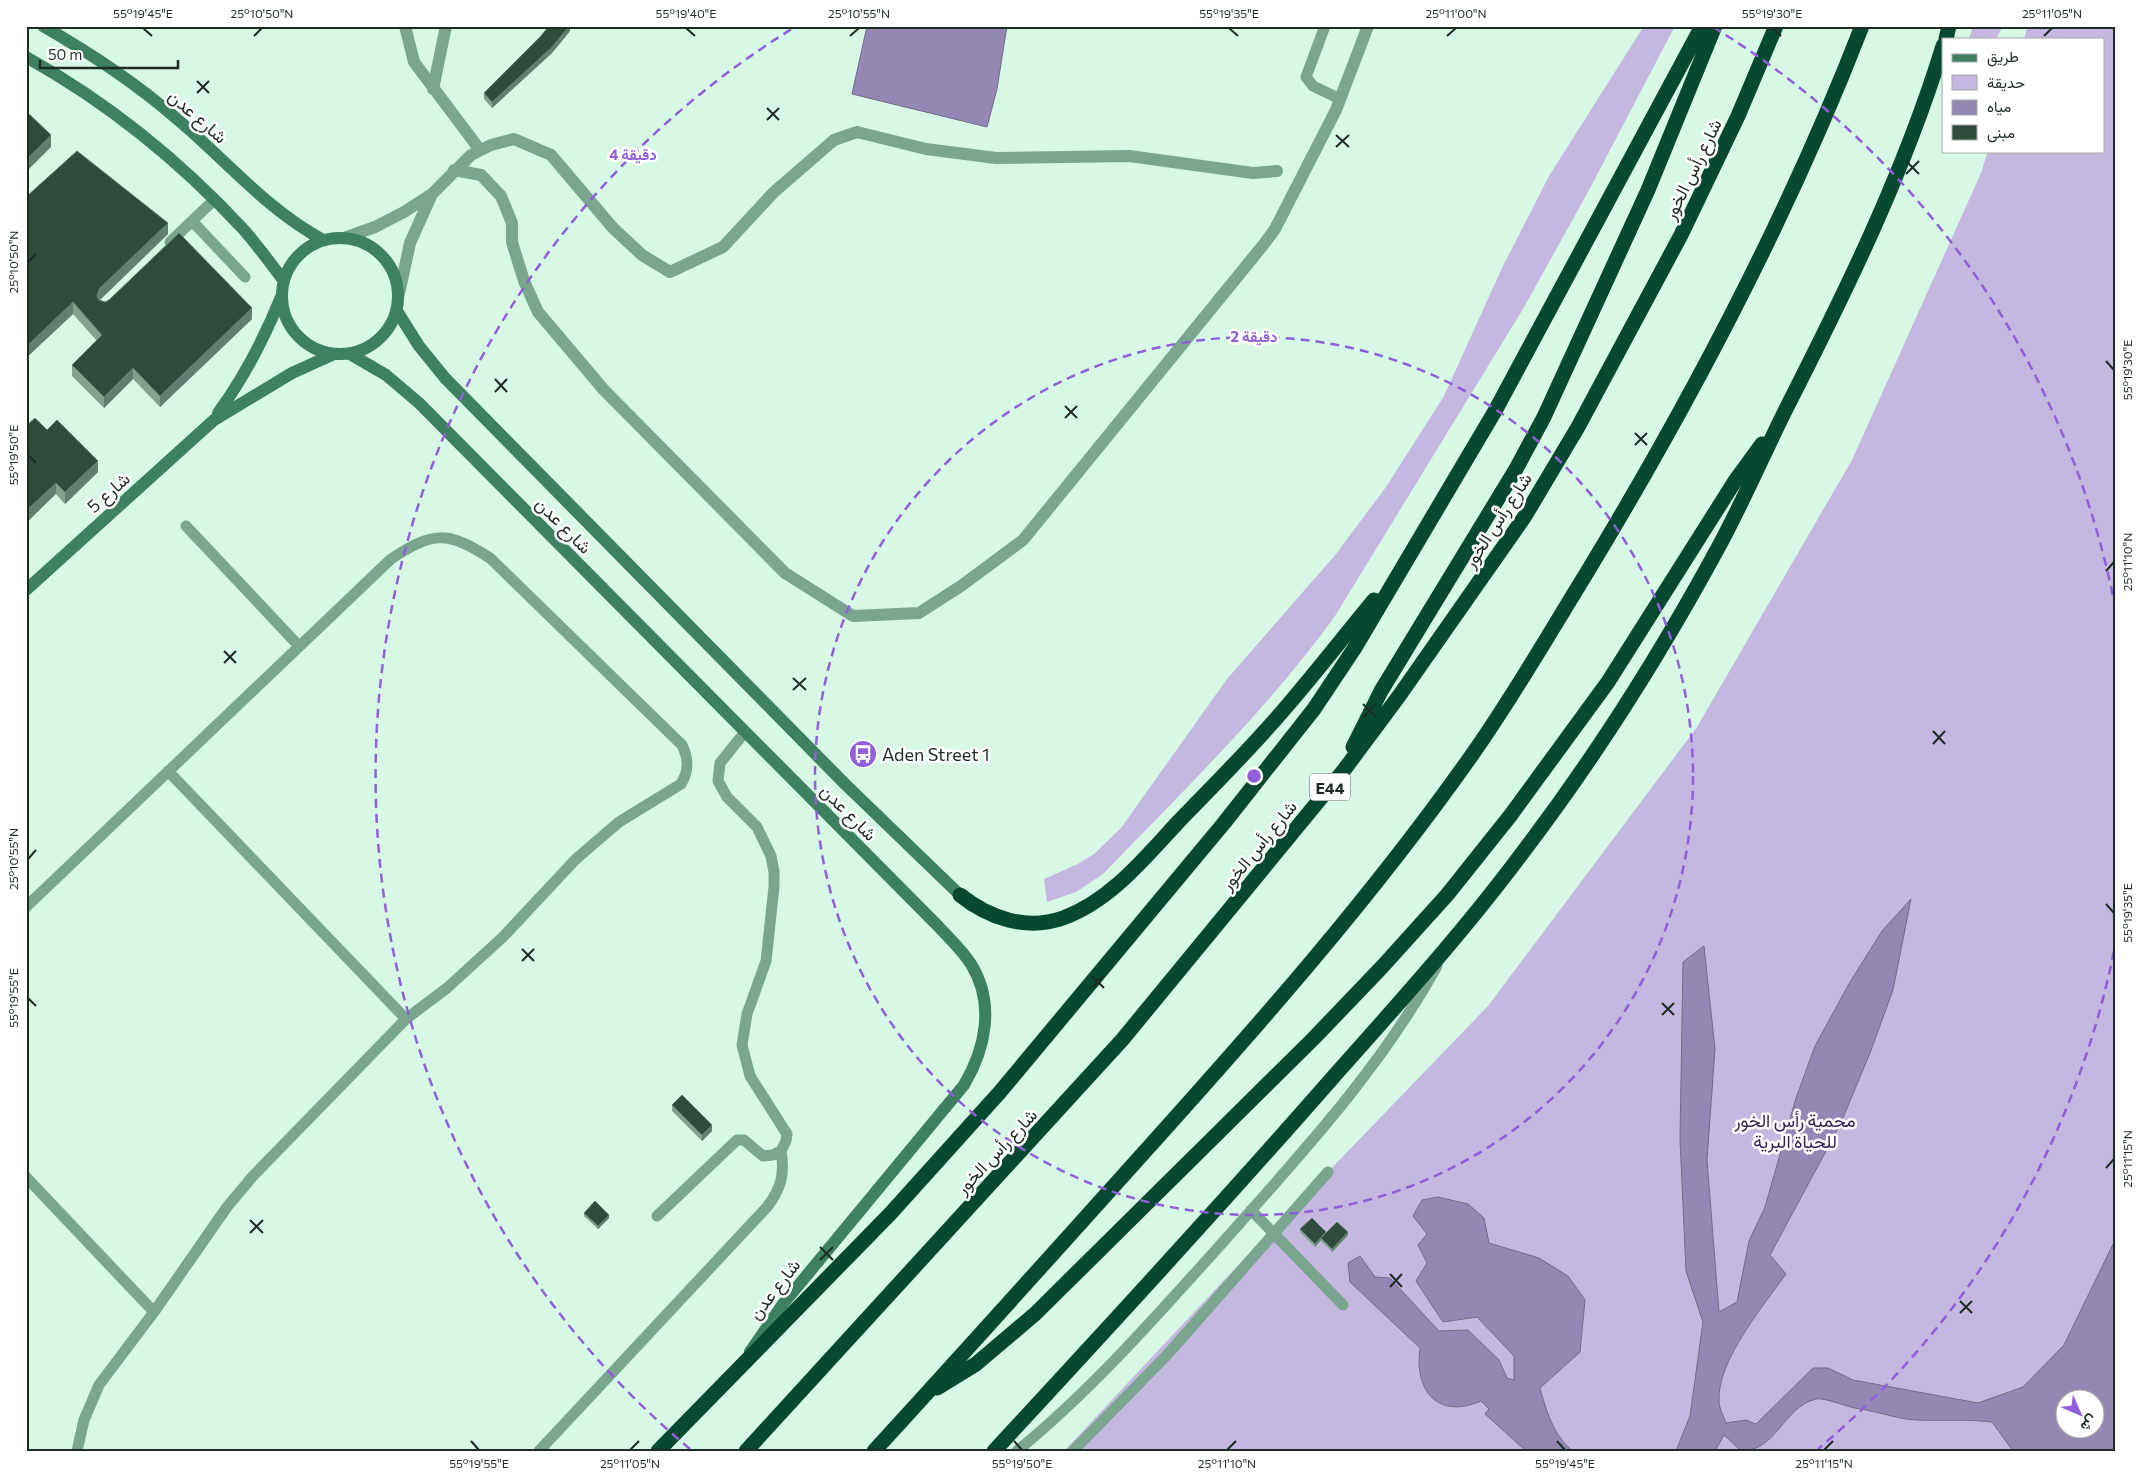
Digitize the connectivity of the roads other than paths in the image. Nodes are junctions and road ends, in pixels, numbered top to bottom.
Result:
1 (42, 26) edge
2 (405, 26) edge
3 (446, 26) edge
4 (1324, 26) edge
5 (1368, 26) edge
6 (1702, 26) edge
7 (1716, 26) edge
8 (1776, 26) edge
9 (1862, 26) edge
10 (1950, 26) edge
11 (1946, 38) edge
12 (1942, 49) edge
13 (26, 57) edge
14 (434, 89) junction
15 (1340, 100) junction
16 (480, 150) junction
17 (454, 170) junction
18 (1276, 171) dead end
19 (432, 194) junction
20 (214, 200) junction
21 (192, 221) junction
22 (344, 238) junction
23 (323, 240) junction
24 (165, 248) edge
25 (246, 277) dead end
26 (284, 281) junction
27 (399, 294) junction
28 (282, 295) junction
29 (397, 311) junction
30 (334, 354) junction
31 (350, 354) junction
32 (1785, 412) junction
33 (214, 420) junction
34 (186, 526) dead end
35 (1403, 563) junction
36 (26, 590) edge
37 (299, 646) junction
38 (745, 732) junction
39 (1344, 770) junction
40 (168, 771) junction
41 (960, 895) joint
42 (26, 907) edge
43 (1446, 949) junction
44 (406, 1019) junction
45 (780, 1151) junction
46 (1328, 1172) dead end
47 (26, 1177) edge
48 (1251, 1210) junction
49 (656, 1216) dead end
50 (1274, 1234) junction
51 (1343, 1305) dead end
52 (154, 1312) junction
53 (743, 1365) junction
54 (927, 1393) junction
55 (1030, 1447) edge
56 (77, 1451) edge
57 (539, 1451) edge
58 (658, 1451) edge
59 (746, 1451) edge
60 (874, 1451) edge
61 (994, 1451) edge
62 (1017, 1451) edge
63 (1073, 1451) edge

1 - 23 street, شارع عدن
2 - 14 street
3 - 14 street
4 - 15 lane
5 - 15 street
6 - 35 highway
7 - 39 highway
8 - 39 highway, شارع رأس الخور / E44
9 - 54 highway
10 - 11 highway
12 - 32 highway
13 - 20 street
14 - 16 street
15 - 17 street
16 - 17 street
16 - 18 street
17 - 19 street
19 - 22 street
19 - 27 street
20 - 21 lane
20 - 26 street
21 - 24 lane
21 - 25 lane
22 - 23 street
22 - 27 street
23 - 26 street
26 - 28 street
27 - 29 street
28 - 30 street
28 - 33 street, شارع 5
29 - 31 street
29 - 41 street, شارع عدن
30 - 31 street
30 - 33 street, شارع 5
31 - 38 street, شارع عدن
32 - 43 highway
32 - 54 highway
33 - 36 street, شارع 5
34 - 37 lane
35 - 41 highway
35 - 53 highway
37 - 40 lane
37 - 44 lane
38 - 45 lane
38 - 53 street, شارع عدن
39 - 59 highway, شارع رأس الخور / E44
40 - 42 lane
40 - 44 lane
43 - 48 lane
43 - 61 highway
44 - 52 lane
45 - 49 lane
45 - 57 lane
46 - 50 lane
47 - 52 lane
48 - 50 lane
48 - 55 lane
50 - 51 lane
50 - 63 lane
52 - 56 lane
53 - 58 highway
54 - 60 highway
55 - 62 lane

